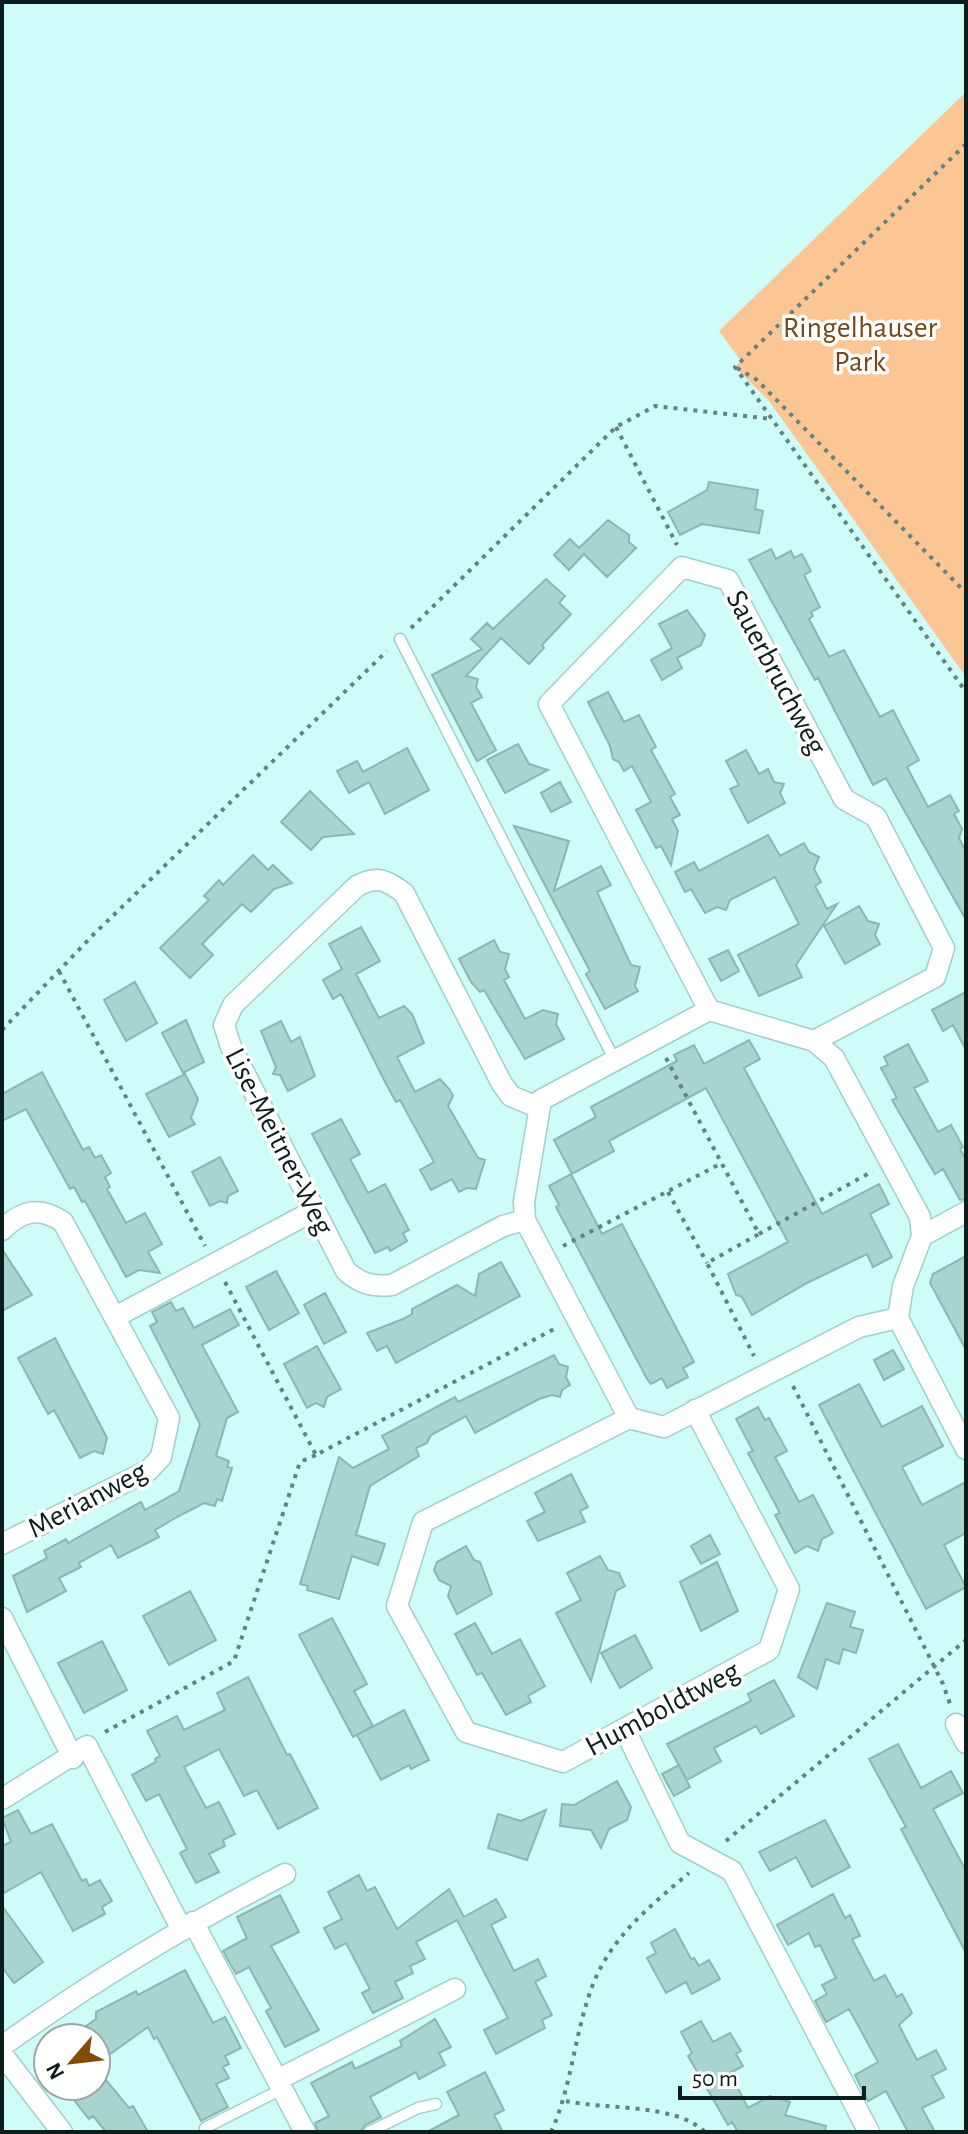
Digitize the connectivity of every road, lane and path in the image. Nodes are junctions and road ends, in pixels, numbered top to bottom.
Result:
1 (966, 144) edge
2 (735, 367) junction
3 (772, 419) junction
4 (616, 427) junction
5 (682, 567) junction
6 (966, 593) edge
7 (400, 639) junction
8 (966, 692) edge
9 (59, 971) junction
10 (709, 1010) junction
11 (2, 1030) edge
12 (655, 1038) junction
13 (814, 1041) junction
14 (614, 1059) junction
15 (537, 1107) junction
16 (890, 1162) junction
17 (722, 1163) junction
18 (668, 1192) junction
19 (315, 1210) junction
20 (966, 1212) edge
21 (525, 1220) junction
22 (2, 1230) edge
23 (759, 1234) junction
24 (922, 1236) junction
25 (543, 1256) junction
26 (215, 1263) junction
27 (707, 1263) junction
28 (117, 1316) junction
29 (576, 1317) junction
30 (898, 1318) junction
31 (783, 1366) junction
32 (764, 1376) junction
33 (695, 1410) junction
34 (629, 1418) junction
35 (966, 1449) edge
36 (316, 1455) junction
37 (2, 1544) edge
38 (2, 1618) edge
39 (966, 1640) edge
40 (934, 1666) junction
41 (956, 1724) joint
42 (625, 1730) junction
43 (966, 1743) edge
44 (80, 1752) junction
45 (2, 1799) edge
46 (707, 1857) junction
47 (285, 1874) dead end
48 (187, 1925) junction
49 (455, 1989) dead end
50 (2, 2046) edge
51 (2, 2054) edge
52 (282, 2084) junction
53 (566, 2101) junction
54 (436, 2104) dead end
55 (205, 2128) dead end
56 (62, 2132) edge
57 (305, 2132) edge
58 (369, 2132) edge
59 (551, 2132) edge
60 (705, 2132) edge
61 (869, 2132) edge

1 - 2 path
2 - 3 path
2 - 6 path
3 - 4 path
3 - 8 path
4 - 5 path
4 - 7 path
5 - 10 street
5 - 13 street, Sauerbruchweg
7 - 9 path
7 - 14 lane
9 - 11 path
9 - 26 path
10 - 12 street
10 - 13 street
12 - 14 street
12 - 17 path
13 - 16 street
14 - 15 street
15 - 19 street, Lise-Meitner-Weg
15 - 21 street
16 - 23 path
16 - 24 street
17 - 18 path
17 - 23 path
18 - 25 path
18 - 27 path
19 - 21 street, Lise-Meitner-Weg
19 - 26 street
20 - 24 street
21 - 25 street
22 - 28 street, Merianweg
23 - 27 path
24 - 30 street
25 - 29 street
26 - 28 street
26 - 36 path
27 - 32 path
28 - 37 street, Merianweg
29 - 34 street
29 - 36 path
30 - 31 street
30 - 35 street
31 - 32 street
31 - 40 path
32 - 33 street
33 - 34 street
33 - 42 street, Humboldtweg
34 - 42 street, Humboldtweg
36 - 44 path
38 - 44 street
39 - 40 path
40 - 41 path
40 - 46 path
41 - 43 street
42 - 46 street
44 - 45 street
44 - 48 street
46 - 53 path
46 - 61 street
47 - 48 street
48 - 50 street
48 - 52 street
49 - 52 street
51 - 56 street
52 - 55 lane
52 - 57 street
53 - 59 path
53 - 60 path
54 - 58 lane

